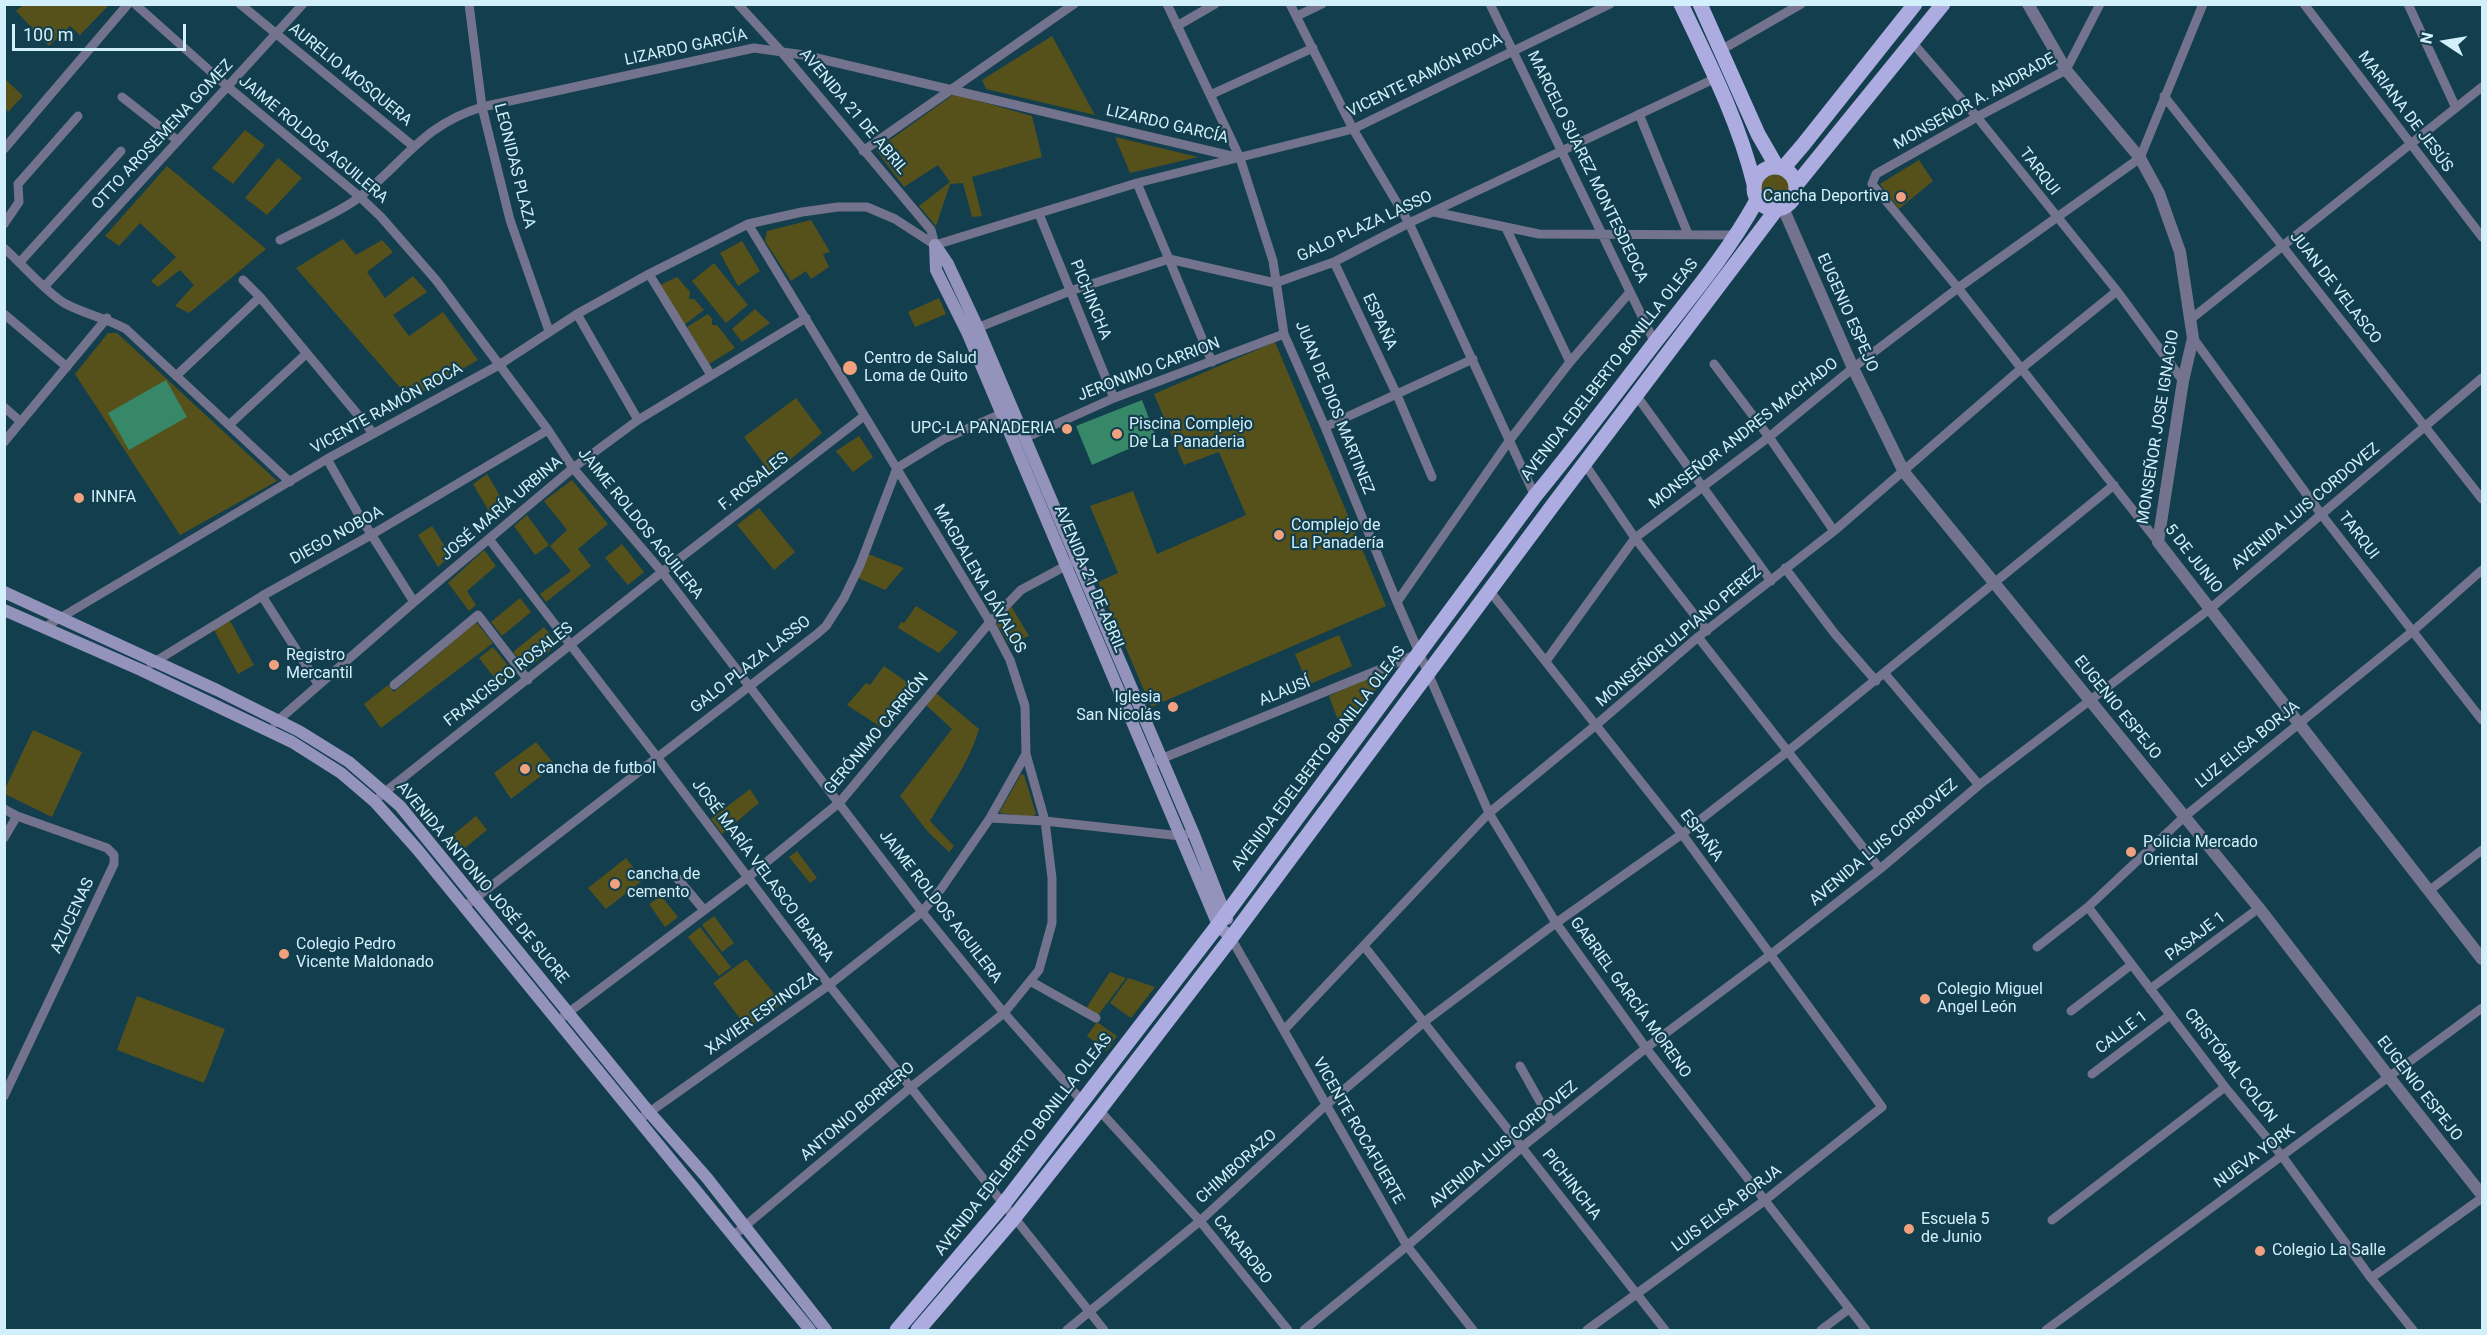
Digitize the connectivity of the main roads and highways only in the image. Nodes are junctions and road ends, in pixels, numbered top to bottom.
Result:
1 (1681, 4) edge
2 (1700, 4) edge
3 (1915, 4) edge
4 (1943, 4) edge
5 (1764, 145) junction
6 (1803, 145) junction
7 (1746, 157) junction
8 (1779, 167) junction
9 (1796, 185) junction
10 (1755, 192) junction
11 (1780, 209) junction
12 (1739, 231) junction
13 (935, 245) road end
14 (1007, 411) junction
15 (1072, 563) junction
16 (5, 595) edge
17 (4, 610) edge
18 (1222, 919) junction
19 (1231, 938) junction
20 (810, 1330) edge
21 (826, 1330) edge
22 (897, 1330) edge
23 (918, 1330) edge

1 - 7 main road
2 - 5 main road
3 - 6 main road
4 - 9 main road
5 - 6 main road
5 - 8 main road
6 - 8 main road
7 - 10 main road
7 - 12 main road
8 - 9 main road
8 - 10 main road
9 - 11 main road
10 - 11 main road
10 - 12 main road, AVENIDA EDELBERTO BONILLA OLEAS
11 - 19 main road, AVENIDA EDELBERTO BONILLA OLEAS
12 - 18 main road, AVENIDA EDELBERTO BONILLA OLEAS
13 - 14 main road, AVENIDA 21 DE ABRIL
14 - 15 main road, AVENIDA 21 DE ABRIL
14 - 15 main road, AVENIDA 21 DE ABRIL
15 - 18 main road, AVENIDA 21 DE ABRIL
16 - 21 main road, AVENIDA ANTONIO JOSÉ DE SUCRE
17 - 20 main road, AVENIDA ANTONIO JOSÉ DE SUCRE
18 - 19 main road
18 - 22 main road, AVENIDA EDELBERTO BONILLA OLEAS
19 - 23 main road, AVENIDA EDELBERTO BONILLA OLEAS

